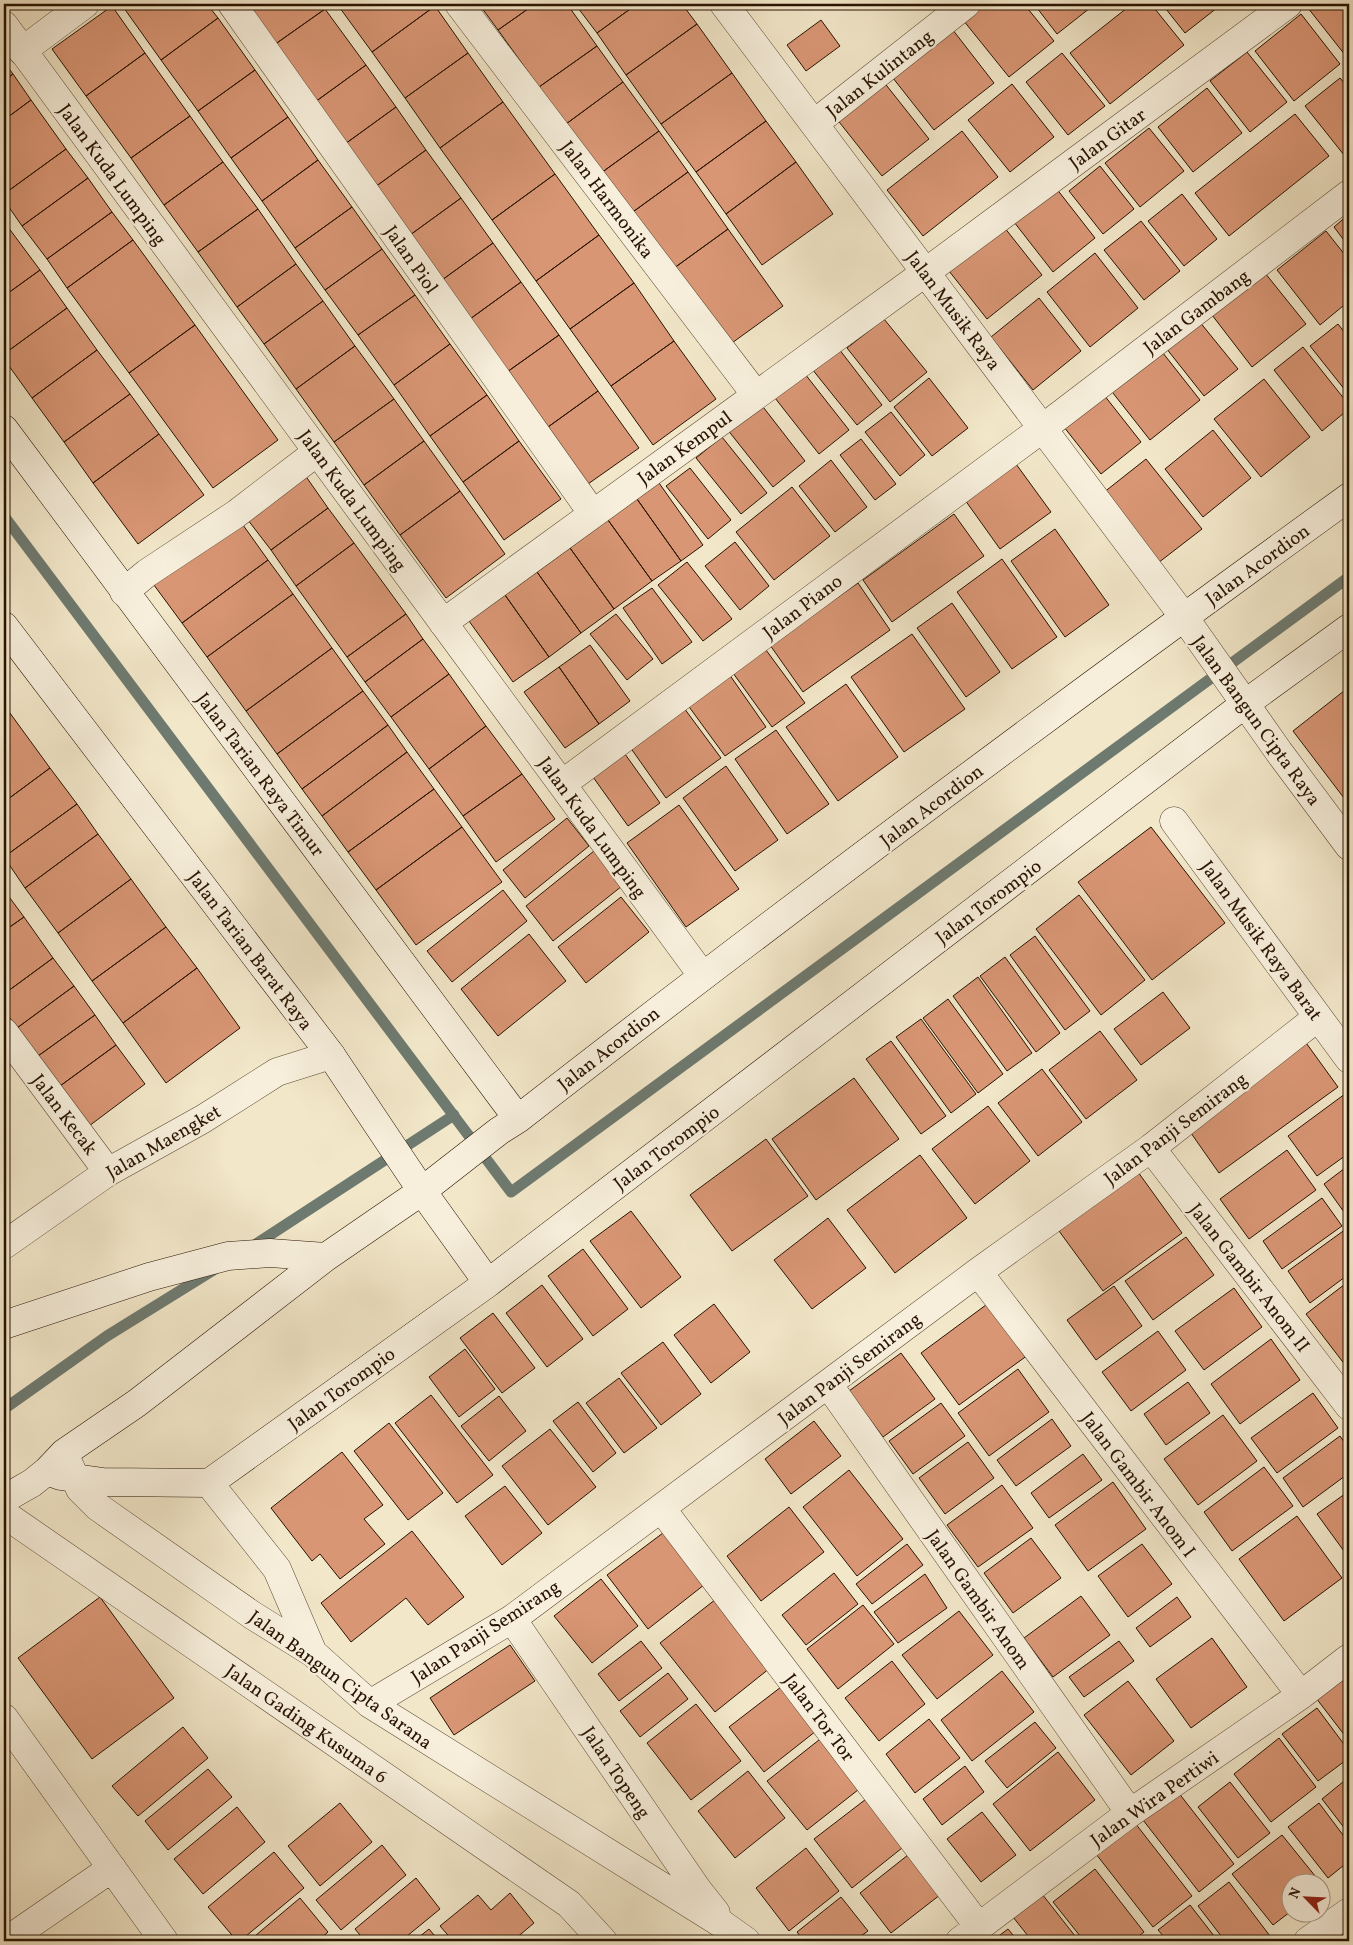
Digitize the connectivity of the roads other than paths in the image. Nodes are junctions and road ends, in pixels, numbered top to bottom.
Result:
1 (85, 4) edge
2 (232, 4) edge
3 (459, 4) edge
4 (724, 4) edge
5 (966, 4) edge
6 (1288, 4) edge
7 (4, 25) edge
8 (22, 51) junction
9 (815, 123) junction
10 (1349, 194) edge
11 (926, 272) junction
12 (756, 395) junction
13 (1043, 428) junction
14 (4, 429) edge
15 (317, 452) junction
16 (1349, 497) edge
17 (593, 514) junction
18 (124, 592) junction
19 (443, 623) junction
20 (1188, 623) junction
21 (4, 626) edge
22 (1349, 628) edge
23 (1241, 697) junction
24 (562, 784) junction
25 (1174, 821) dead end
26 (1349, 846) edge
27 (702, 975) junction
28 (1318, 1017) junction
29 (4, 1032) edge
30 (331, 1055) junction
31 (1349, 1059) edge
32 (508, 1125) junction
33 (1151, 1148) junction
34 (108, 1172) junction
35 (431, 1183) junction
36 (4, 1245) edge
37 (326, 1257) junction
38 (978, 1272) junction
39 (488, 1283) junction
40 (4, 1325) edge
41 (828, 1384) junction
42 (1349, 1406) edge
43 (56, 1462) junction
44 (76, 1479) junction
45 (209, 1483) junction
46 (4, 1499) edge
47 (661, 1508) junction
48 (4, 1514) edge
49 (512, 1619) junction
50 (313, 1654) junction
51 (1349, 1658) edge
52 (1301, 1695) junction
53 (370, 1704) junction
54 (4, 1718) edge
55 (1130, 1813) junction
56 (112, 1868) junction
57 (1349, 1912) edge
58 (722, 1924) junction
59 (970, 1934) edge
60 (6, 1941) edge
61 (164, 1941) edge
62 (604, 1941) edge
63 (746, 1941) edge
64 (1308, 1941) edge

1 - 8 street
2 - 17 street, Jalan Piol
3 - 12 street, Jalan Harmonika
4 - 9 street, Jalan Musik Raya
5 - 9 street, Jalan Kulintang
6 - 11 street, Jalan Gitar
7 - 8 street, Jalan Kuda Lumping
8 - 15 street, Jalan Kuda Lumping
9 - 11 street, Jalan Musik Raya
10 - 13 street, Jalan Gambang
11 - 12 street, Jalan Kempul
11 - 13 street, Jalan Musik Raya
12 - 17 street, Jalan Kempul
13 - 20 street, Jalan Musik Raya
13 - 24 street, Jalan Piano
14 - 18 street, Jalan Tarian Raya Timur
15 - 18 street
15 - 19 street, Jalan Kuda Lumping
16 - 20 street, Jalan Acordion
17 - 19 street, Jalan Kempul
18 - 32 street, Jalan Tarian Raya Timur
19 - 24 street, Jalan Kuda Lumping
20 - 23 street, Jalan Bangun Cipta Raya
20 - 27 street, Jalan Acordion
21 - 30 street, Jalan Tarian Barat Raya
22 - 23 street, Jalan Torompio
23 - 26 street, Jalan Bangun Cipta Raya
23 - 39 street, Jalan Torompio
24 - 27 street, Jalan Kuda Lumping
25 - 28 street, Jalan Musik Raya Barat
27 - 32 street, Jalan Acordion
28 - 31 street, Jalan Musik Raya Barat
28 - 33 street, Jalan Panji Semirang
29 - 34 street, Jalan Kecak
30 - 34 street, Jalan Maengket
30 - 35 street, Jalan Tarian Barat Raya
32 - 35 street
33 - 38 street, Jalan Panji Semirang
33 - 42 street, Jalan Gambir Anom II
34 - 36 street, Jalan Maengket
35 - 37 street
35 - 39 street, Jalan Tarian Barat Raya
37 - 40 street
37 - 43 street
38 - 41 street, Jalan Panji Semirang
38 - 52 street, Jalan Gambir Anom I
39 - 45 street, Jalan Torompio
41 - 47 street, Jalan Panji Semirang
41 - 55 street, Jalan Gambir Anom
43 - 44 street
43 - 46 street
44 - 45 street
44 - 50 street, Jalan Bangun Cipta Sarana
45 - 50 street
47 - 49 street, Jalan Panji Semirang
47 - 59 street, Jalan Tor Tor
48 - 62 street, Jalan Gading Kusuma 6
49 - 53 street, Jalan Panji Semirang
49 - 58 street, Jalan Topeng
50 - 53 street, Jalan Bangun Cipta Sarana
51 - 52 street, Jalan Wira Pertiwi
52 - 55 street, Jalan Wira Pertiwi
53 - 58 street, Jalan Bangun Cipta Sarana
54 - 56 street
55 - 59 street, Jalan Wira Pertiwi
56 - 60 street
56 - 61 street
57 - 64 street
58 - 63 street, Jalan Bangun Cipta Sarana

